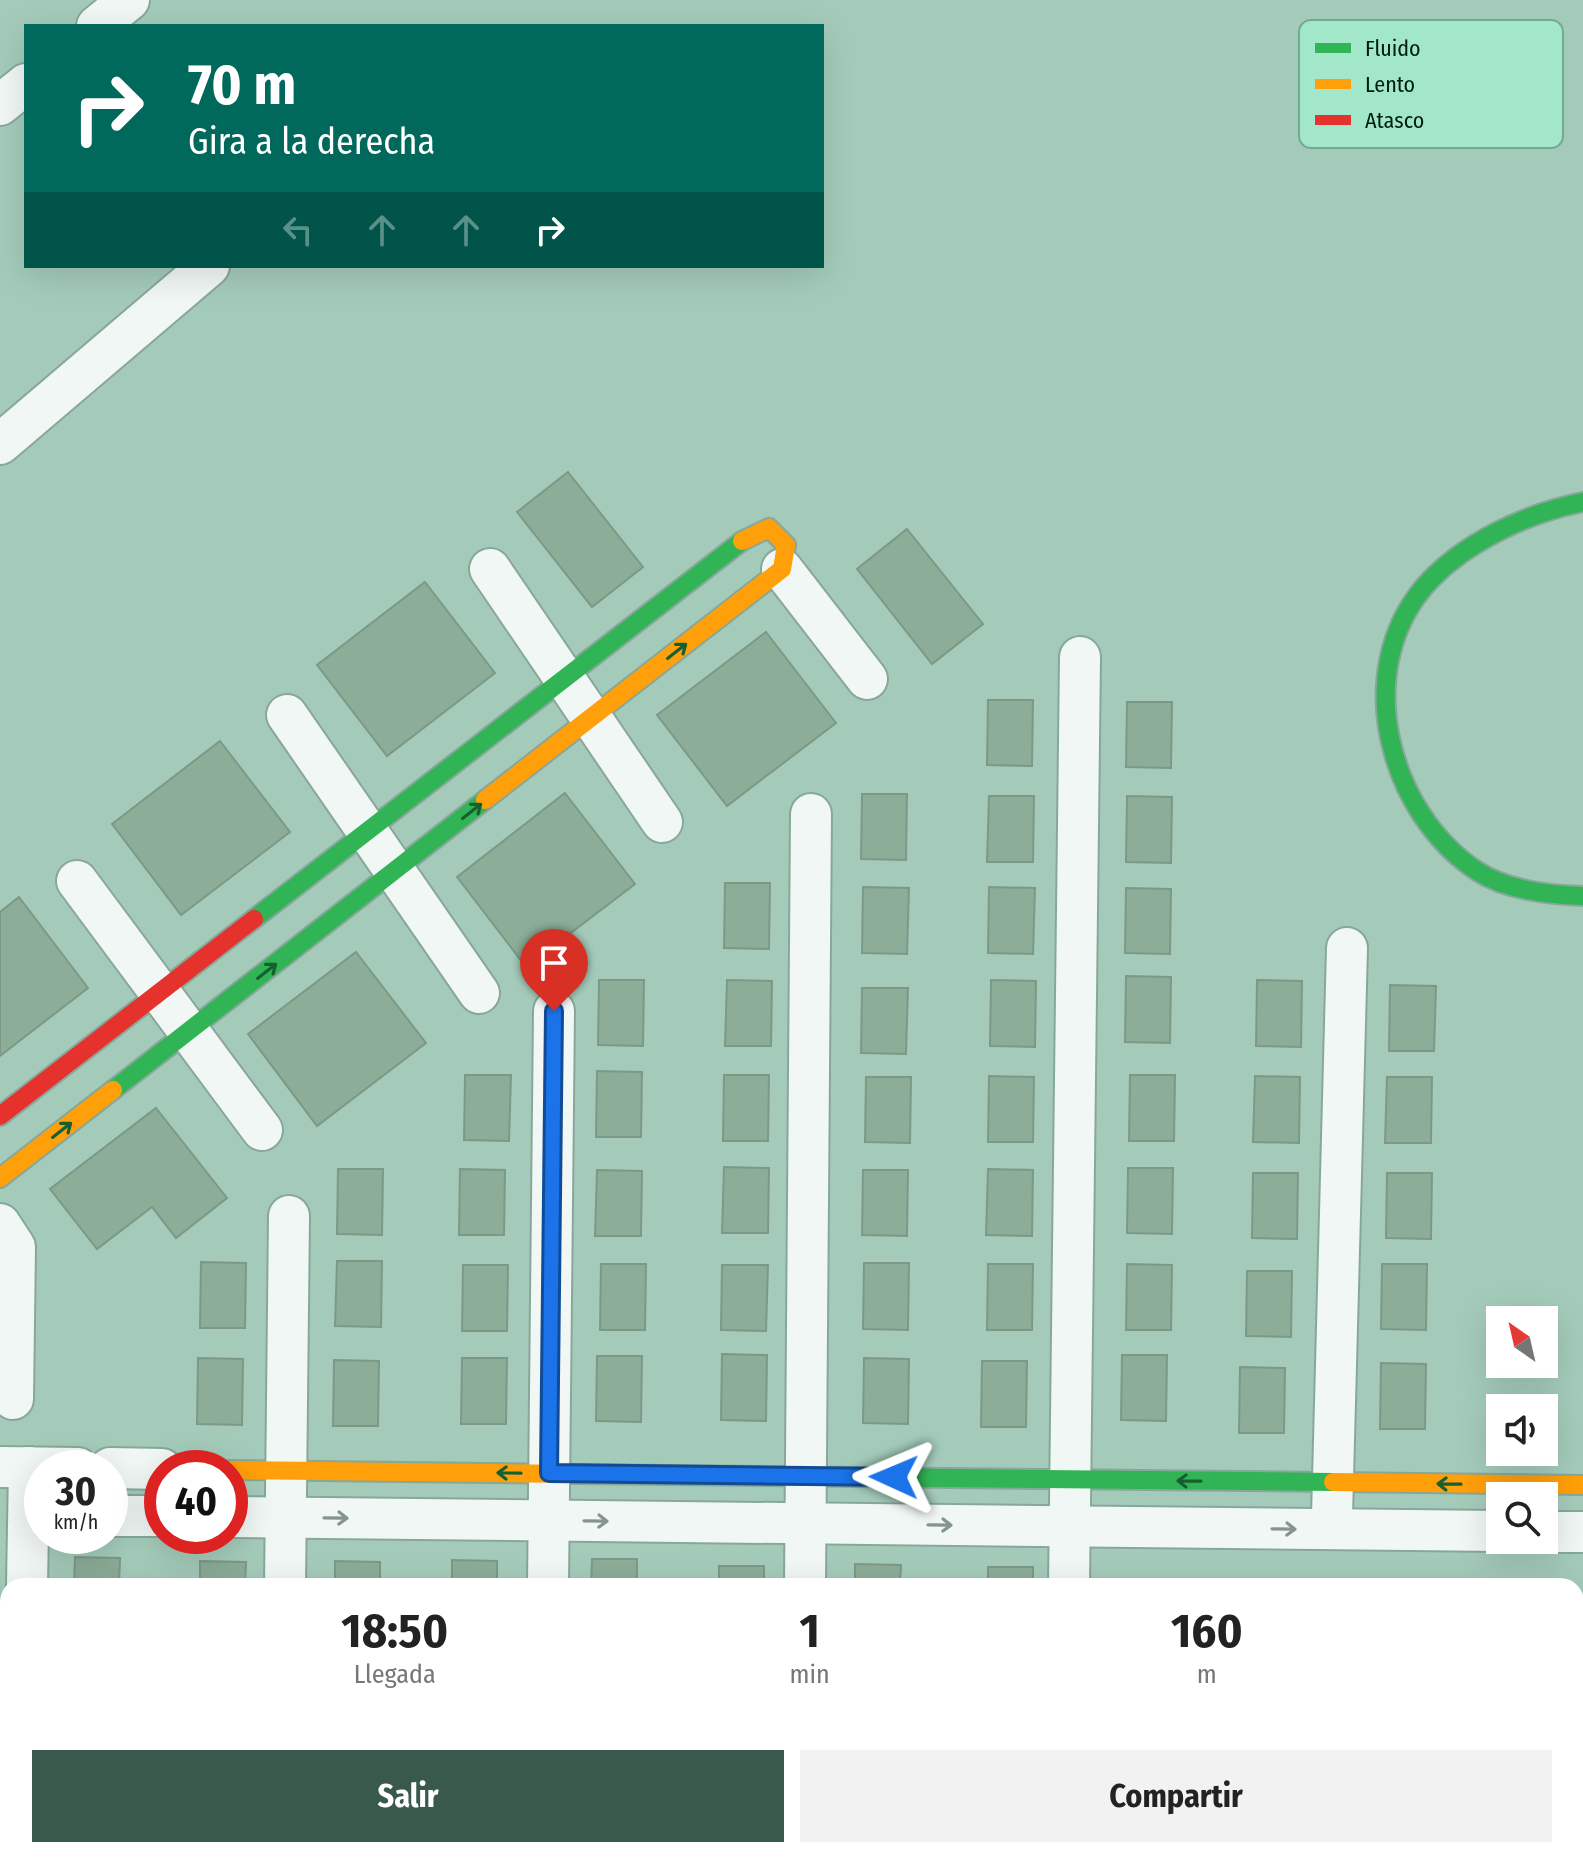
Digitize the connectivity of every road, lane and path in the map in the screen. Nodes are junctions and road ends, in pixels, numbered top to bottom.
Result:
1 (129, 0) edge
2 (99, 24) edge
3 (24, 86) edge
4 (0, 105) edge
5 (207, 268) edge
6 (0, 444) edge
7 (1583, 502) edge
8 (490, 569) dead end
9 (782, 569) junction
10 (1080, 657) dead end
11 (565, 678) junction
12 (867, 679) dead end
13 (287, 715) dead end
14 (591, 717) junction
15 (811, 814) dead end
16 (662, 822) dead end
17 (368, 832) junction
18 (395, 871) junction
19 (77, 881) dead end
20 (1583, 896) edge
21 (1347, 948) dead end
22 (160, 992) junction
23 (479, 993) dead end
24 (554, 1011) dead end
25 (189, 1031) junction
26 (0, 1116) edge
27 (262, 1130) dead end
28 (0, 1178) edge
29 (289, 1216) dead end
30 (0, 1224) edge
31 (13, 1399) dead end
32 (15, 1467) edge
33 (248, 1470) edge
34 (286, 1470) junction
35 (549, 1473) junction
36 (806, 1476) junction
37 (1071, 1479) junction
38 (1333, 1482) junction
39 (1583, 1485) edge
40 (23, 1515) edge
41 (248, 1517) edge
42 (286, 1518) junction
43 (549, 1520) junction
44 (805, 1523) junction
45 (1070, 1526) junction
46 (1332, 1529) junction
47 (1486, 1531) edge
48 (1558, 1532) edge
49 (1583, 1532) edge
50 (27, 1578) edge
51 (285, 1578) edge
52 (548, 1578) edge
53 (805, 1578) edge
54 (1069, 1578) edge

1 - 2 street
3 - 4 street
5 - 6 street
7 - 20 street
8 - 11 street
9 - 11 street
9 - 12 street
14 -> 9 street
10 - 37 street
11 - 14 street
11 - 17 street
13 - 17 street
14 - 16 street
18 -> 14 street
15 - 36 street
17 - 18 street
17 - 22 street
18 - 23 street
25 -> 18 street
19 - 22 street
21 - 38 street
22 - 25 street
22 - 26 street
24 - 35 street
25 - 27 street
28 -> 25 street
29 - 34 street
30 - 31 street
32 - 40 street
33 - 34 street
35 -> 34 street
34 - 42 street
35 - 36 street
35 - 43 street
36 - 37 street
36 - 44 street
38 -> 37 street
37 - 45 street
39 -> 38 street
38 - 46 street
40 - 50 street
41 - 42 street
42 -> 43 street
42 - 51 street
43 -> 44 street
43 - 52 street
44 -> 45 street
44 - 53 street
45 -> 46 street
45 - 54 street
46 - 47 street
48 - 49 street

